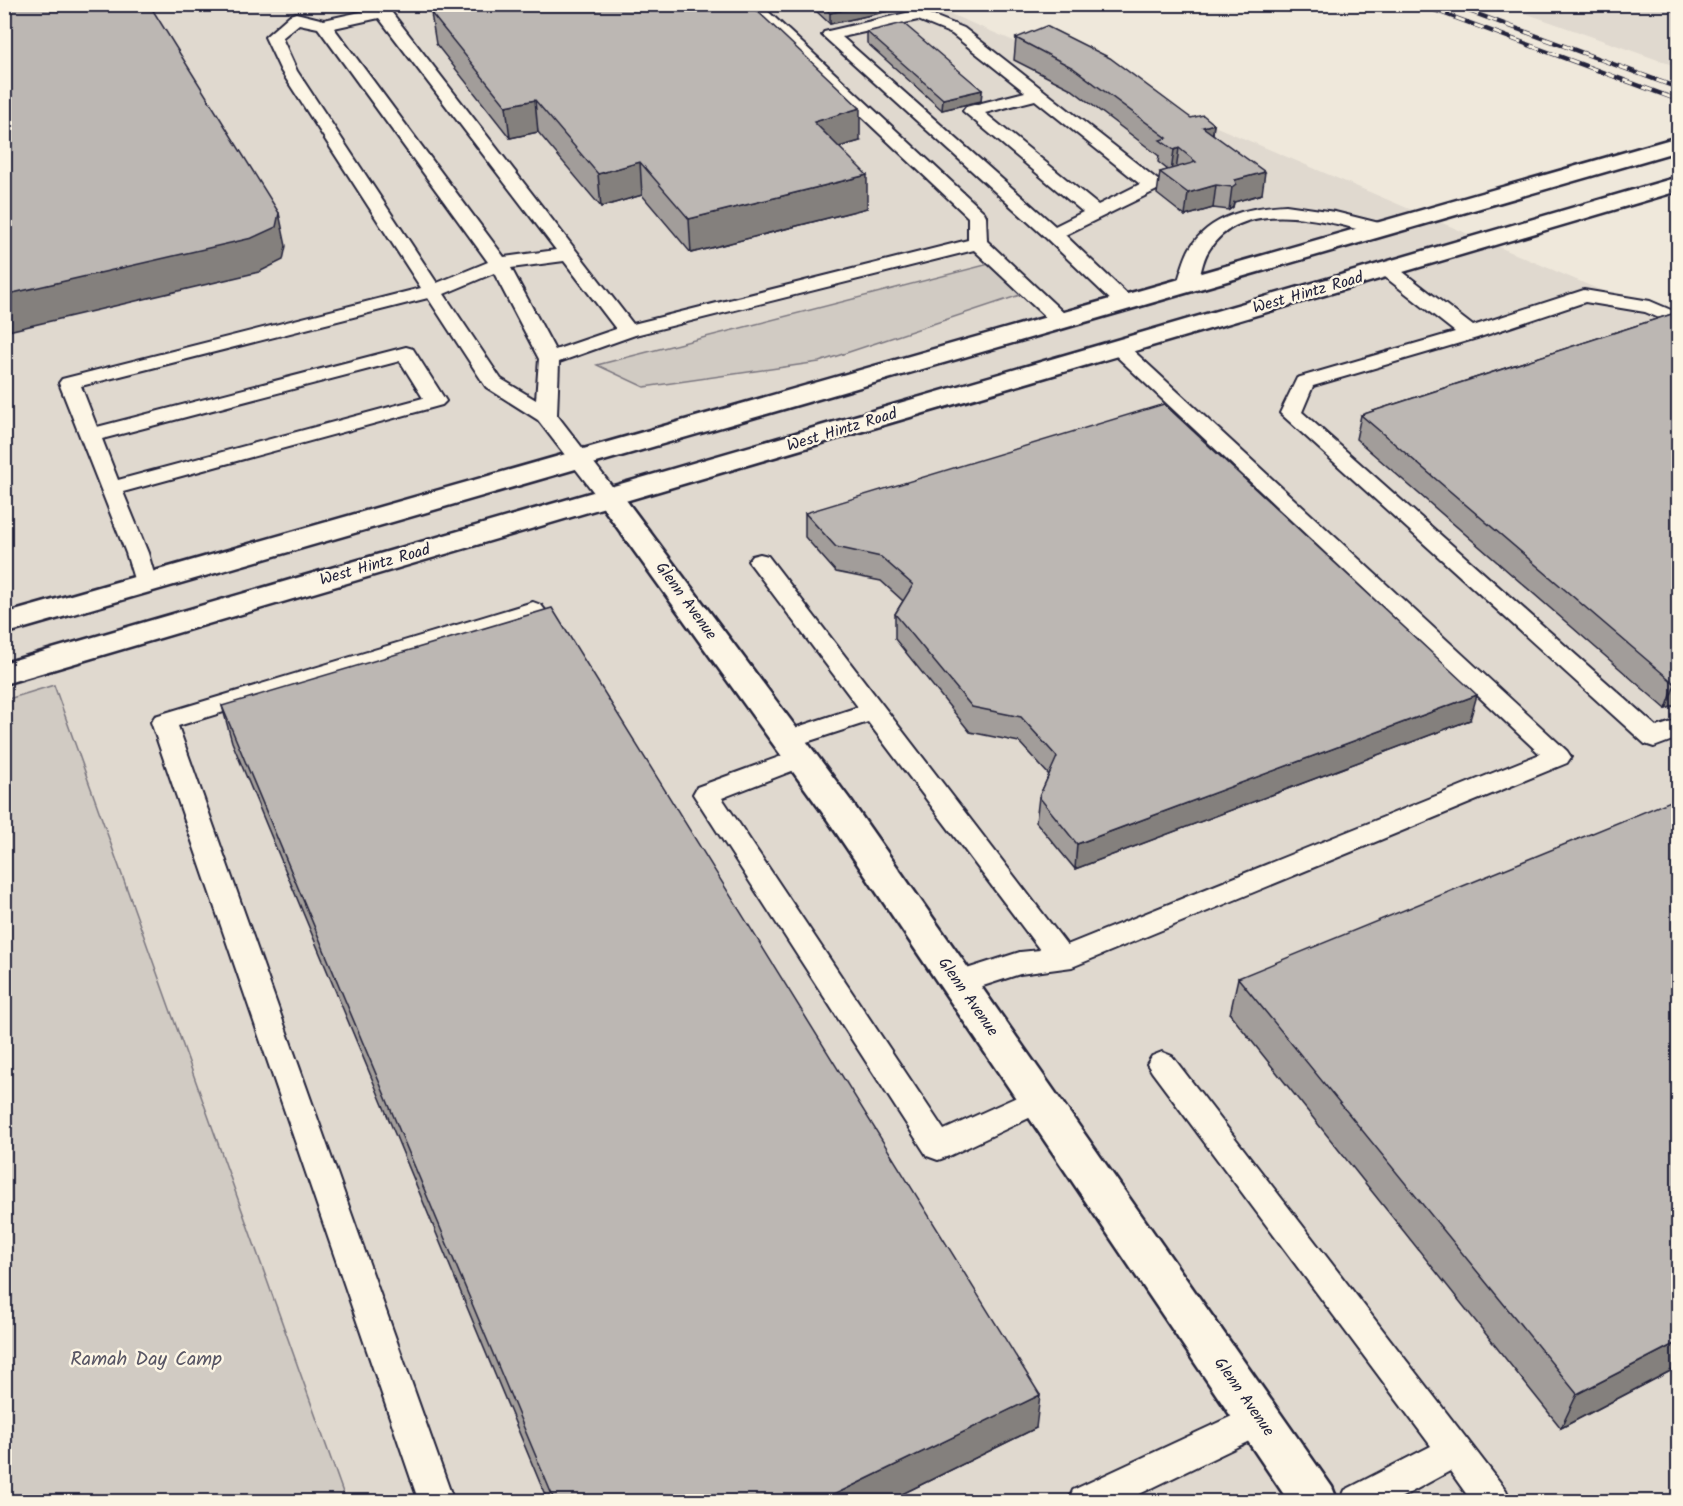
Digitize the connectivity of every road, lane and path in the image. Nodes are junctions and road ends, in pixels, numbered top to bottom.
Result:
1 (750, 4) edge
2 (291, 11) edge
3 (324, 25) junction
4 (1038, 94) junction
5 (1678, 144) edge
6 (1678, 184) edge
7 (1096, 213) junction
8 (1380, 229) junction
9 (1053, 234) junction
10 (978, 243) junction
11 (569, 254) junction
12 (499, 264) junction
13 (1387, 269) junction
14 (1187, 284) junction
15 (434, 291) junction
16 (1124, 302) junction
17 (1060, 320) junction
18 (1678, 320) edge
19 (628, 331) junction
20 (1470, 334) junction
21 (1119, 348) junction
22 (549, 359) junction
23 (546, 415) junction
24 (89, 436) junction
25 (580, 457) junction
26 (110, 489) junction
27 (610, 498) junction
28 (760, 561) dead end
29 (145, 584) junction
30 (533, 610) dead end
31 (4, 624) edge
32 (4, 674) edge
33 (874, 711) junction
34 (1678, 728) edge
35 (794, 748) junction
36 (1062, 959) junction
37 (958, 983) junction
38 (1162, 1064) dead end
39 (1039, 1100) junction
40 (1260, 1419) junction
41 (1455, 1450) junction
42 (437, 1502) edge
43 (1086, 1502) edge
44 (1316, 1502) edge
45 (1357, 1502) edge
46 (1494, 1502) edge

1 - 10 lane
2 - 3 lane
2 - 15 lane
3 - 11 lane
3 - 12 lane
4 - 7 lane
4 - 7 lane
4 - 9 lane
5 - 8 main road
6 - 13 main road, West Hintz Road
7 - 9 lane
8 - 14 main road
8 - 14 lane
9 - 16 lane
10 - 17 lane
10 - 19 lane
11 - 12 lane
11 - 19 lane
12 - 15 lane
12 - 22 lane
13 - 20 lane
13 - 21 main road, West Hintz Road
14 - 16 main road
15 - 23 lane
15 - 24 lane
16 - 17 main road
17 - 25 main road
18 - 20 lane
19 - 22 lane
20 - 34 lane
21 - 27 main road, West Hintz Road
21 - 36 lane
22 - 23 lane
23 - 25 lane
24 - 26 lane
24 - 26 lane
25 - 27 lane
25 - 29 main road
26 - 29 lane
27 - 32 main road, West Hintz Road
27 - 35 main road, Glenn Avenue
28 - 33 lane
29 - 31 main road
30 - 42 lane
33 - 35 lane
33 - 36 lane
35 - 37 main road, Glenn Avenue
35 - 39 lane
36 - 37 lane
37 - 39 main road, Glenn Avenue
38 - 41 lane
39 - 40 main road, Glenn Avenue
40 - 43 lane
40 - 44 main road, Glenn Avenue
41 - 45 lane
41 - 46 lane

